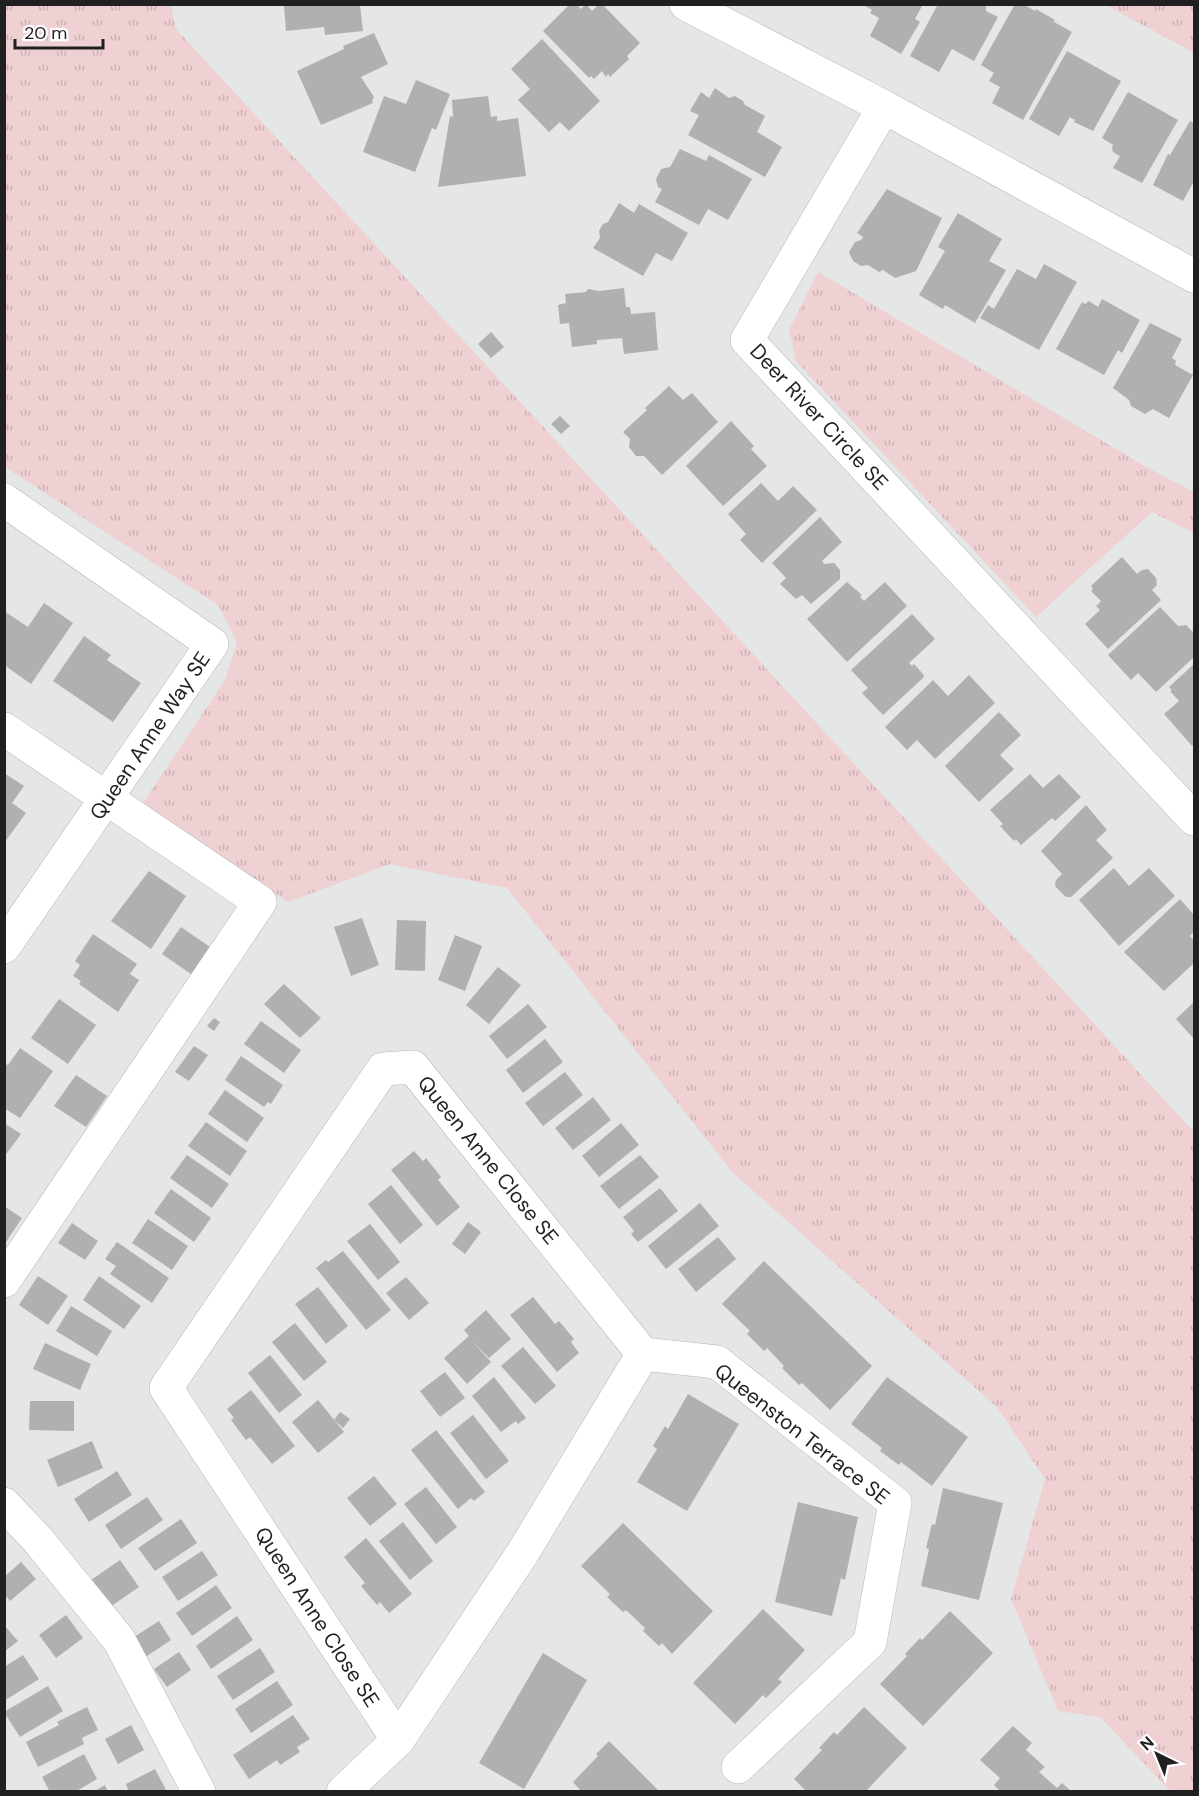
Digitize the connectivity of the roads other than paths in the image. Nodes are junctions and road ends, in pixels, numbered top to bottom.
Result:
1 (686, 4) edge
2 (884, 107) junction
3 (1194, 276) edge
4 (4, 500) edge
5 (4, 729) edge
6 (107, 799) junction
7 (1194, 819) edge
8 (4, 947) edge
9 (4, 1281) edge
10 (643, 1354) junction
11 (4, 1504) edge
12 (398, 1740) junction
13 (738, 1767) dead end
14 (199, 1791) edge
15 (343, 1791) edge

1 - 2 street
2 - 3 street
2 - 7 street, Deer River Circle SE
4 - 6 street, Queen Anne Way SE
5 - 6 street
6 - 8 street, Queen Anne Way SE
6 - 9 street
10 - 12 street
10 - 12 street, Queen Anne Close SE
10 - 13 street, Queenston Terrace SE
11 - 14 street
12 - 15 street

